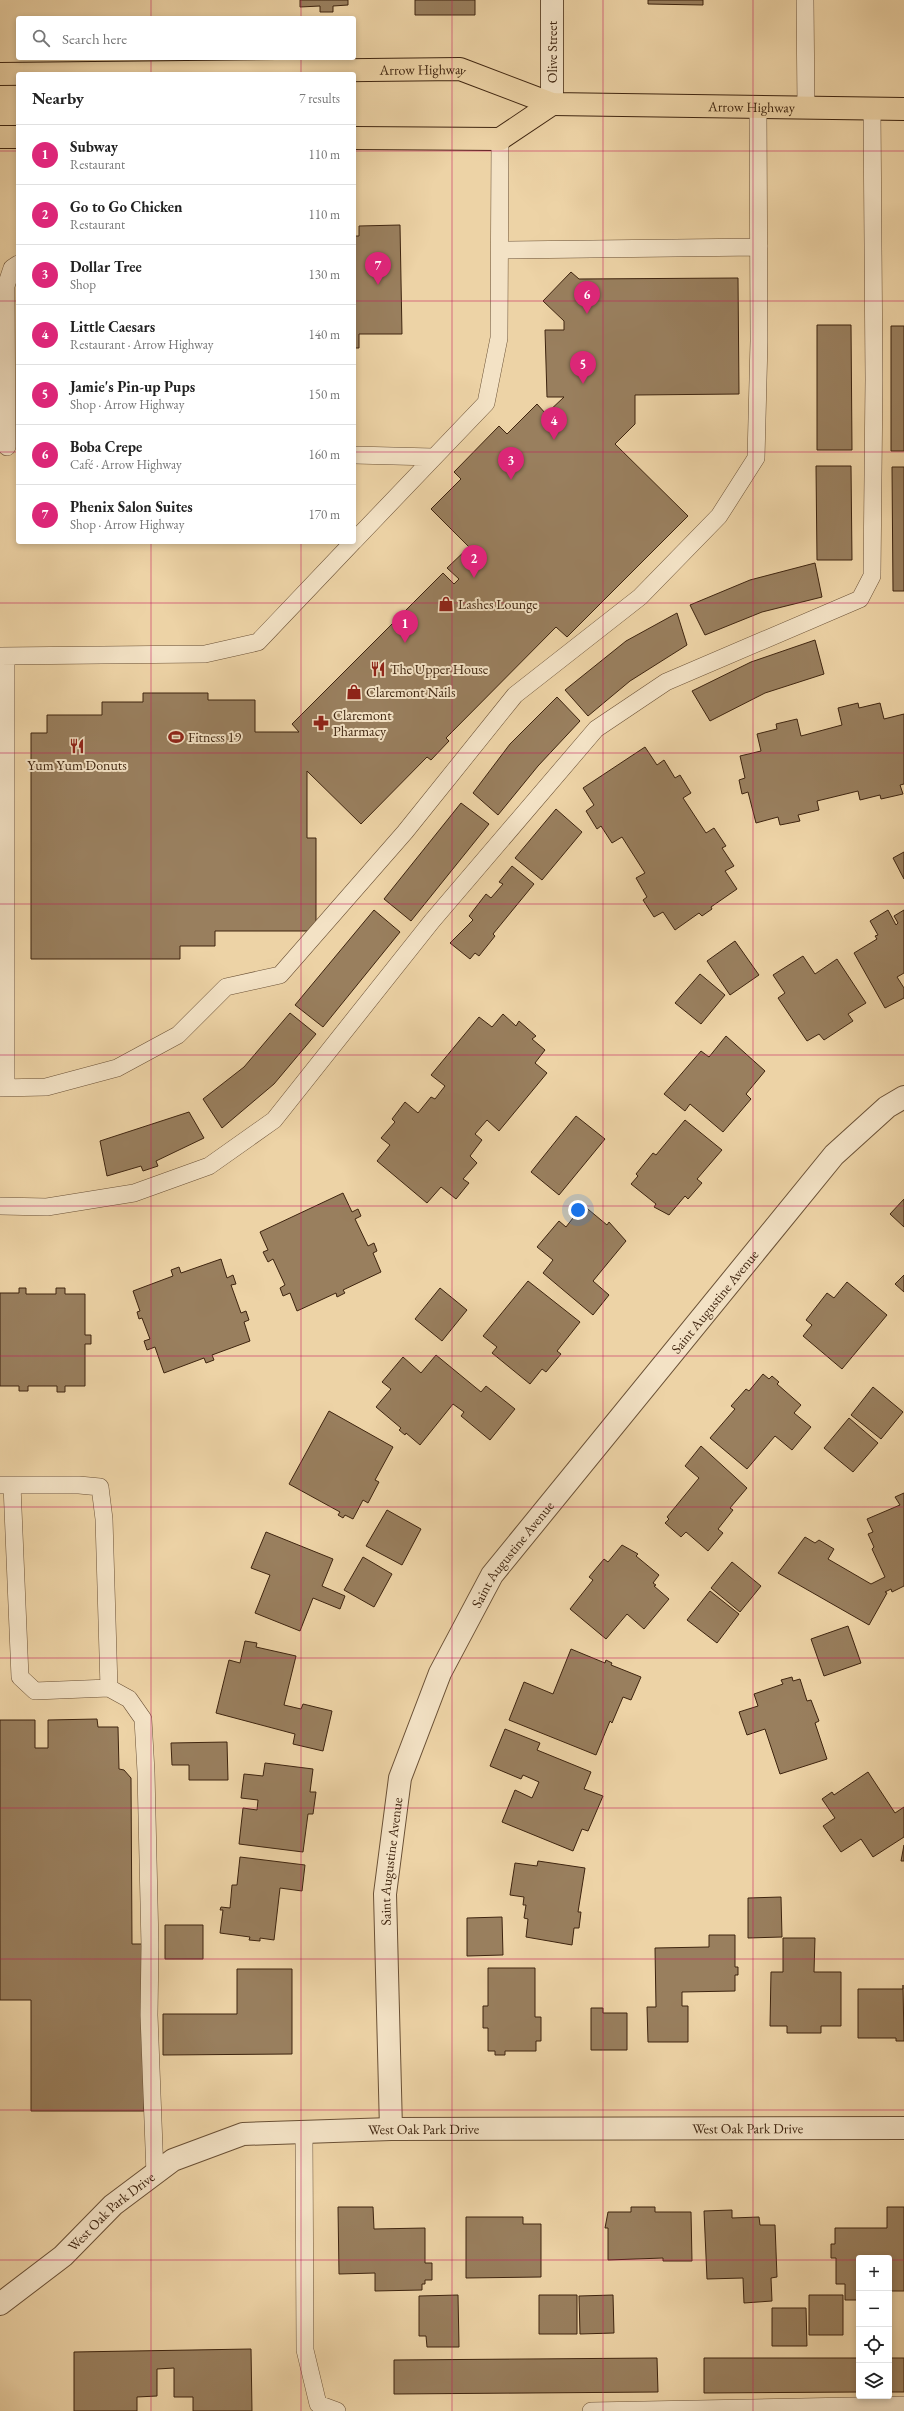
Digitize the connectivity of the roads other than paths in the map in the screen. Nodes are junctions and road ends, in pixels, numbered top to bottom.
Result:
1 (552, 0) edge
2 (805, 0) edge
3 (184, 72) edge
4 (0, 74) edge
5 (16, 74) edge
6 (552, 104) junction
7 (758, 107) junction
8 (806, 108) junction
9 (872, 109) junction
10 (904, 109) edge
11 (0, 137) edge
12 (16, 137) edge
13 (356, 138) edge
14 (500, 139) junction
15 (759, 247) junction
16 (500, 250) junction
17 (16, 265) edge
18 (8, 447) edge
19 (356, 455) edge
20 (434, 457) junction
21 (356, 540) edge
22 (352, 544) edge
23 (3, 656) edge
24 (3, 1088) edge
25 (904, 1098) edge
26 (0, 1206) edge
27 (6, 1485) edge
28 (109, 1688) junction
29 (904, 2128) edge
30 (391, 2129) junction
31 (304, 2132) junction
32 (155, 2174) junction
33 (0, 2304) edge
34 (904, 2405) edge
35 (337, 2411) edge
36 (591, 2411) edge

1 - 6 street, Olive Street
2 - 8 lane
3 - 6 main road, Arrow Highway
4 - 5 main road, Arrow Highway
6 - 7 main road, Arrow Highway
6 - 14 main road
7 - 8 main road, Arrow Highway
7 - 15 lane
8 - 9 main road, Arrow Highway
9 - 10 main road, Arrow Highway
9 - 26 lane
11 - 12 main road
13 - 14 main road
14 - 16 lane
15 - 16 lane
15 - 24 lane
16 - 20 lane
17 - 18 lane
19 - 20 lane
20 - 21 lane
22 - 23 lane
23 - 24 lane
25 - 30 street, Saint Augustine Avenue
27 - 28 lane
27 - 28 lane
28 - 32 lane
29 - 30 street, West Oak Park Drive
30 - 31 street, West Oak Park Drive
31 - 32 street, West Oak Park Drive
31 - 35 lane
32 - 33 street, West Oak Park Drive
34 - 36 lane

